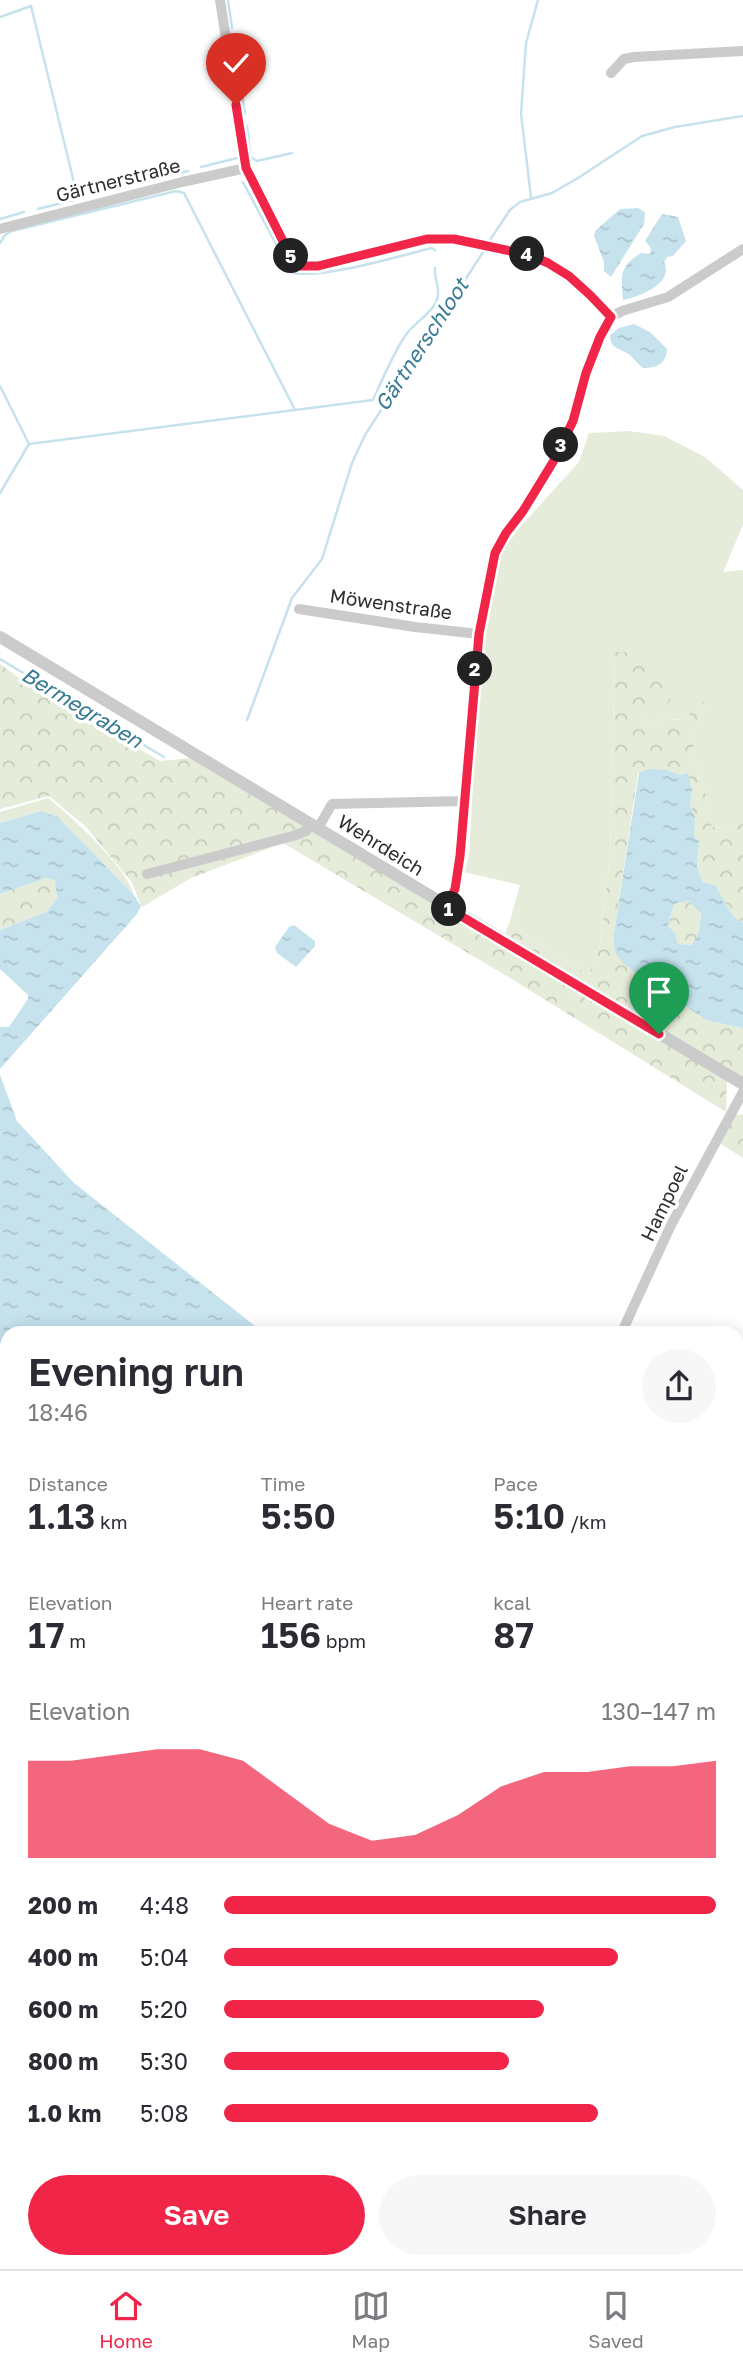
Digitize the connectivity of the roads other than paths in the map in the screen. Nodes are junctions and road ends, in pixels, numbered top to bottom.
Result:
1 (220, 0) edge
2 (743, 51) edge
3 (611, 72) dead end
4 (246, 168) junction
5 (0, 229) edge
6 (743, 249) edge
7 (611, 317) junction
8 (299, 609) dead end
9 (479, 634) junction
10 (0, 636) edge
11 (465, 801) junction
12 (314, 826) junction
13 (147, 874) dead end
14 (446, 907) junction
15 (743, 1084) edge
16 (743, 1092) edge
17 (625, 1326) edge

1 - 4 street
2 - 3 street
4 - 5 street, Gärtnerstraße
4 - 7 street
6 - 7 street
7 - 9 street
8 - 9 street, Möwenstraße
9 - 11 street
10 - 12 street, Wehrdeich
11 - 12 street
11 - 14 street
12 - 13 street
12 - 14 street, Wehrdeich
14 - 15 street, Wehrdeich
16 - 17 street, Hampoel

